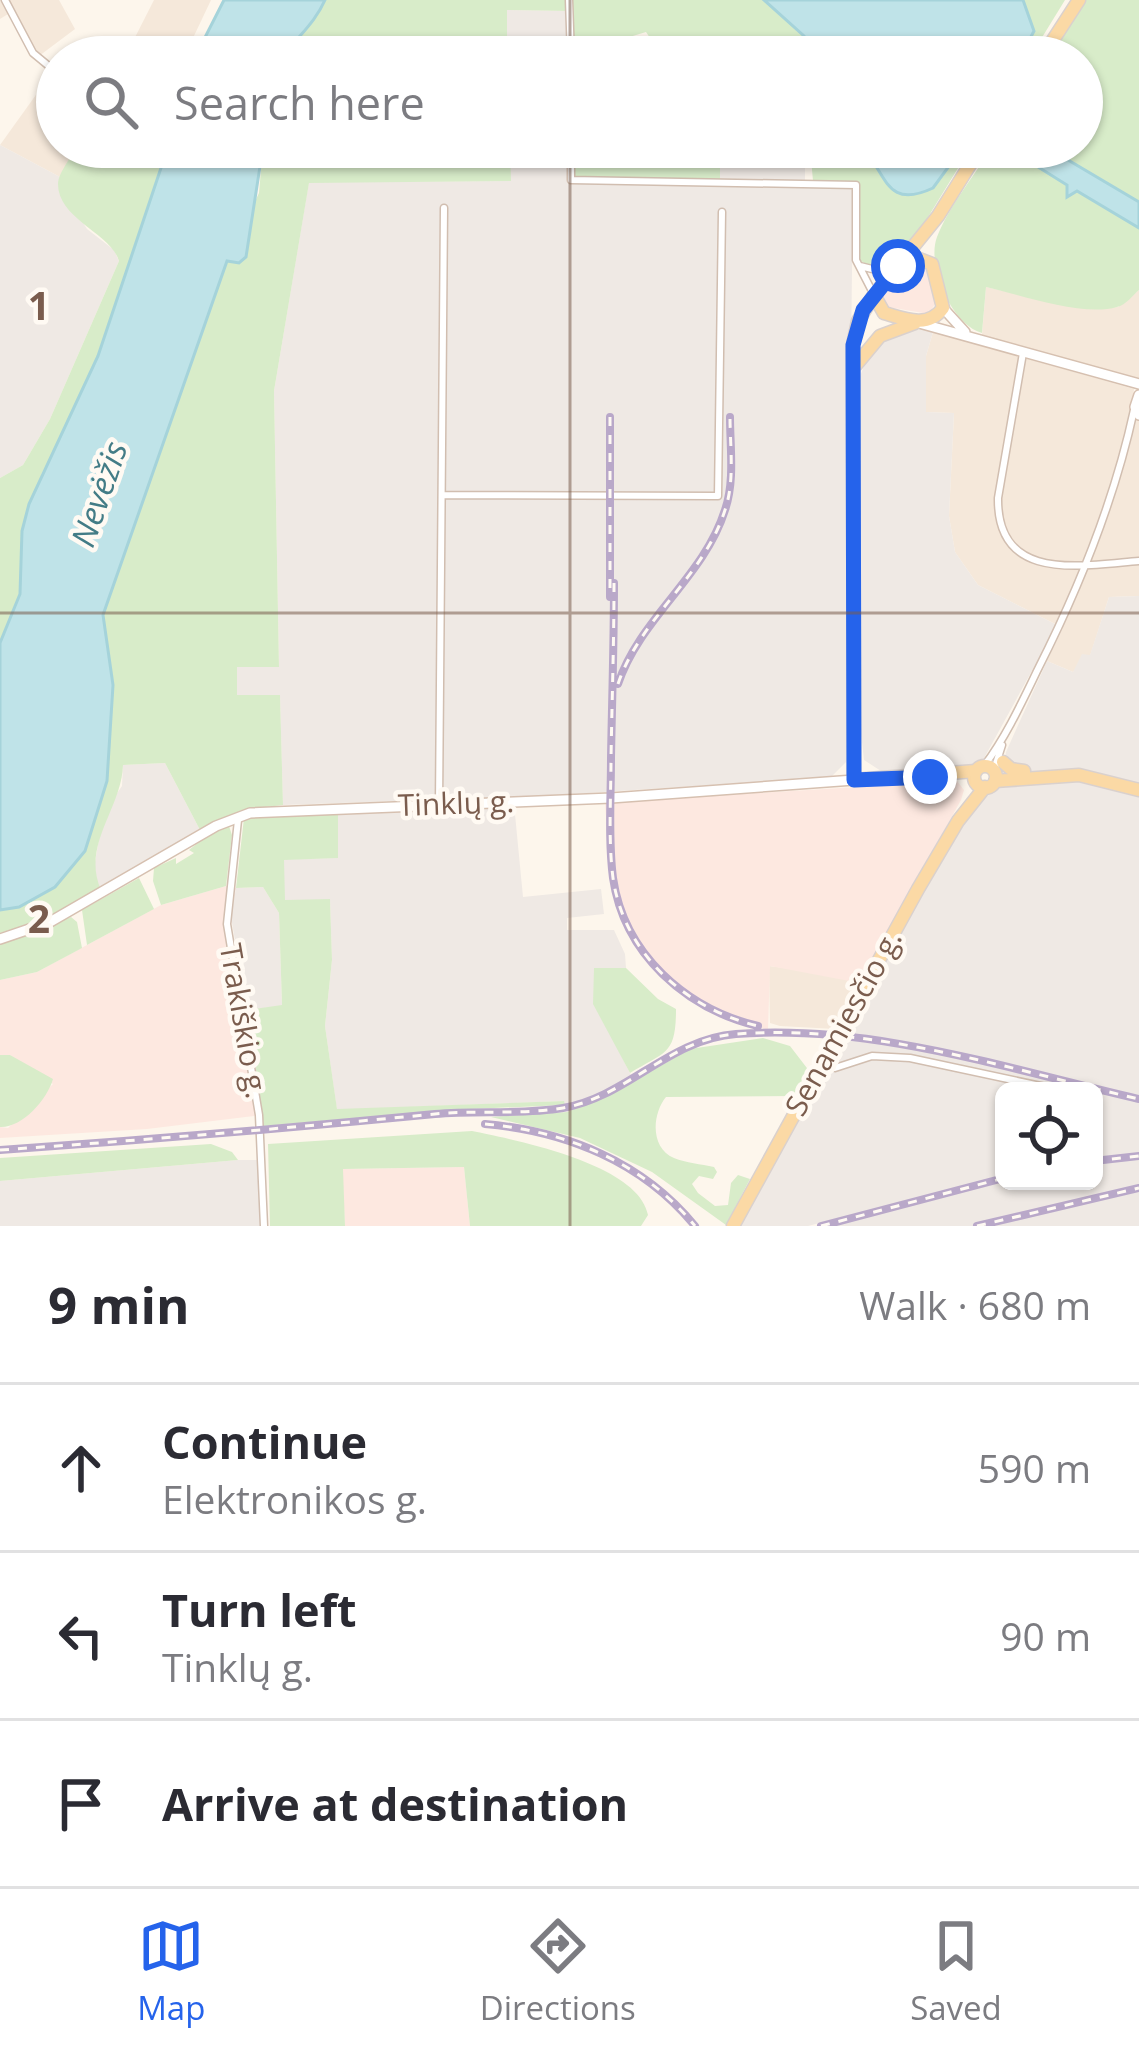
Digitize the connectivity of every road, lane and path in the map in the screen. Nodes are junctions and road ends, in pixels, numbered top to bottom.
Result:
1 (5, 0) edge
2 (569, 0) edge
3 (1074, 0) edge
4 (10, 9) junction
5 (0, 15) edge
6 (570, 36) edge
7 (1051, 36) edge
8 (36, 55) edge
9 (571, 168) edge
10 (968, 168) edge
11 (443, 208) dead end
12 (722, 212) dead end
13 (938, 216) junction
14 (900, 263) junction
15 (932, 264) junction
16 (857, 265) junction
17 (874, 295) junction
18 (943, 308) junction
19 (916, 322) junction
20 (974, 338) junction
21 (1023, 352) junction
22 (856, 366) junction
23 (1138, 400) edge
24 (1130, 431) junction
25 (443, 495) junction
26 (1139, 561) edge
27 (1088, 565) junction
28 (1055, 775) junction
29 (979, 776) junction
30 (854, 780) junction
31 (1139, 790) edge
32 (439, 806) junction
33 (237, 816) junction
34 (0, 939) edge
35 (822, 1063) junction
36 (1022, 1082) edge
37 (263, 1226) edge
38 (733, 1226) edge

1 - 4 street
2 - 6 street
3 - 7 main road
4 - 5 street
4 - 8 street
9 - 16 street
10 - 13 main road
11 - 25 street
12 - 25 street
13 - 14 main road
13 - 15 main road
14 - 15 main road
14 - 16 street
14 - 17 main road
15 - 18 main road
16 - 17 street
17 - 19 main road
17 - 22 main road
18 - 19 main road
18 - 20 main road
19 - 20 main road
19 - 22 main road
20 - 21 main road
21 - 23 main road
21 - 27 street
22 - 30 main road
23 - 24 street, Senamiesčio g.
23 - 24 street, Senamiesčio g.
24 - 27 street, Senamiesčio g.
25 - 32 street
26 - 27 street
27 - 29 street, Senamiesčio g.
28 - 29 main road
28 - 29 main road
28 - 31 main road
29 - 30 main road, Tinklų g.
29 - 35 main road, Senamiesčio g.
30 - 32 main road, Tinklų g.
32 - 33 main road, Tinklų g.
33 - 34 main road, Tinklų g.
33 - 37 street, Trakiškio g.
35 - 36 street
35 - 38 main road, Senamiesčio g.

